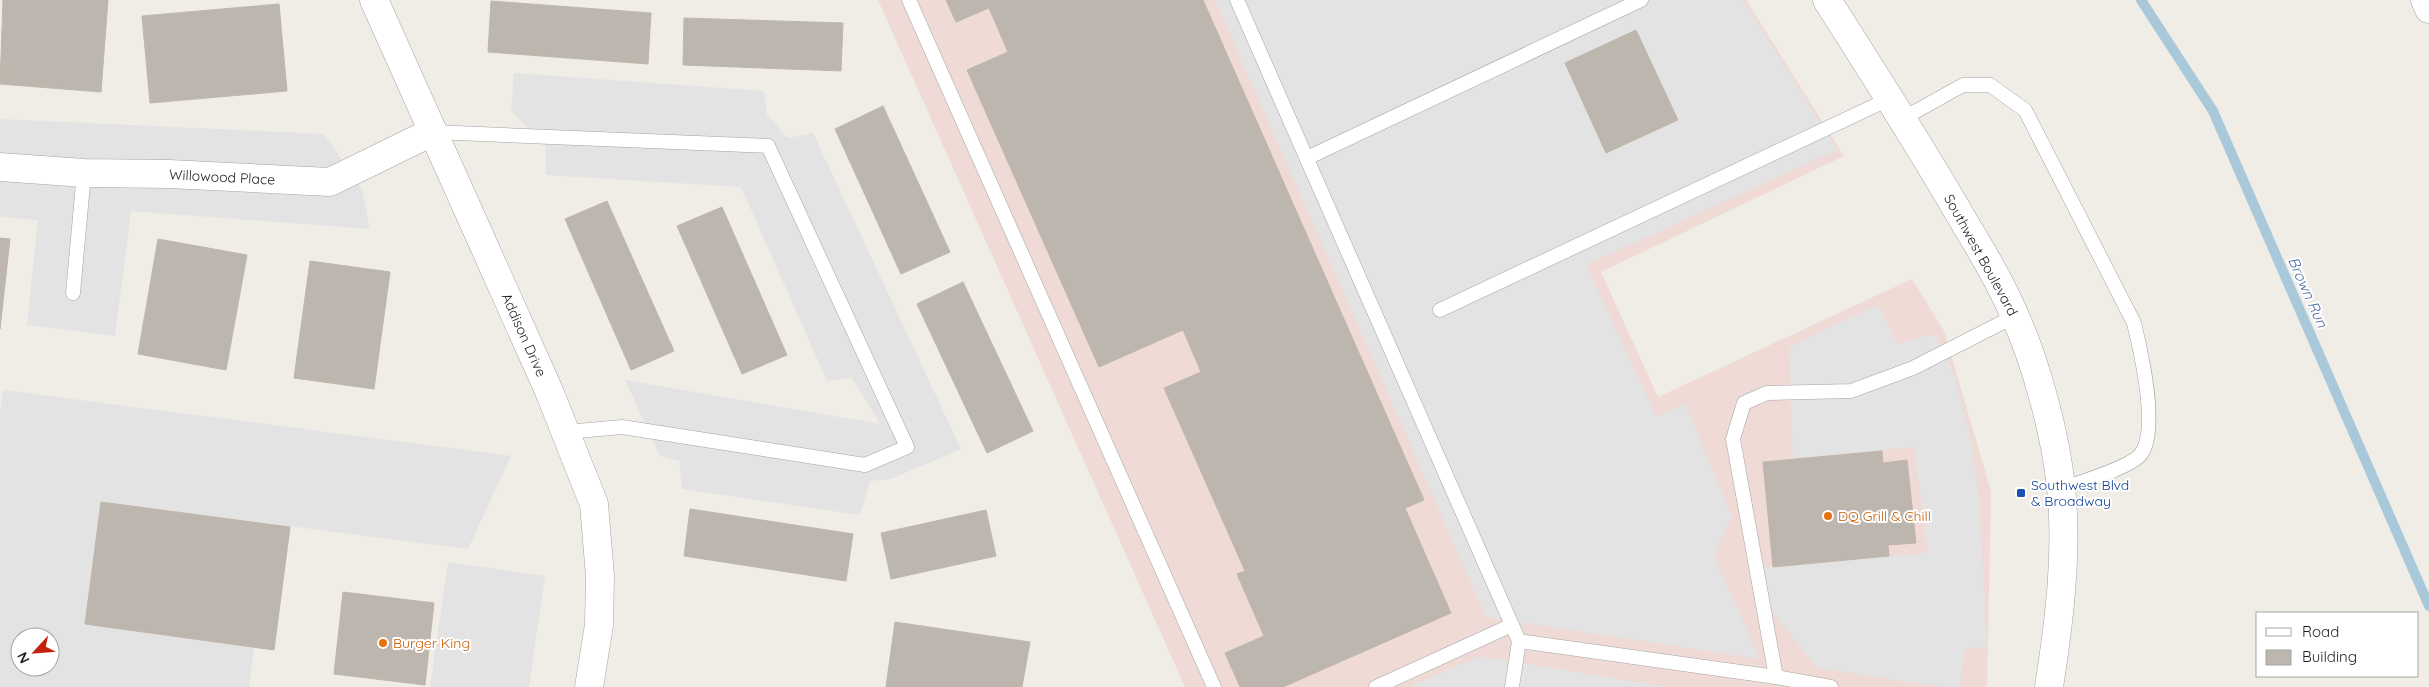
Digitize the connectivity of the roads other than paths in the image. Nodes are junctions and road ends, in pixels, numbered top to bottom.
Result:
1 (374, 0) edge
2 (909, 0) edge
3 (1237, 0) edge
4 (1642, 0) edge
5 (1827, 0) edge
6 (2425, 0) edge
7 (2429, 9) edge
8 (1895, 109) junction
9 (432, 132) junction
10 (1307, 158) junction
11 (0, 167) edge
12 (84, 173) junction
13 (73, 294) dead end
14 (1440, 310) dead end
15 (2015, 316) junction
16 (566, 432) junction
17 (2061, 489) junction
18 (1512, 625) junction
19 (1519, 641) junction
20 (1776, 677) junction
21 (589, 687) edge
22 (1214, 687) edge
23 (1376, 687) edge
24 (1512, 687) edge
25 (1831, 687) edge
26 (2048, 687) edge

1 - 9 street, Addison Drive
2 - 22 lane
3 - 10 lane
4 - 10 lane
5 - 8 street, Southwest Boulevard
6 - 7 street
8 - 14 lane
8 - 15 street, Southwest Boulevard
8 - 17 lane
9 - 12 street, Willowood Place
9 - 16 street, Addison Drive
9 - 16 lane
10 - 18 lane
11 - 12 street, Willowood Place
12 - 13 lane
15 - 17 street, Southwest Boulevard
15 - 20 lane
16 - 21 street, Addison Drive
17 - 26 street, Southwest Boulevard
18 - 19 lane
18 - 23 lane
19 - 20 lane
19 - 24 lane
20 - 25 lane

